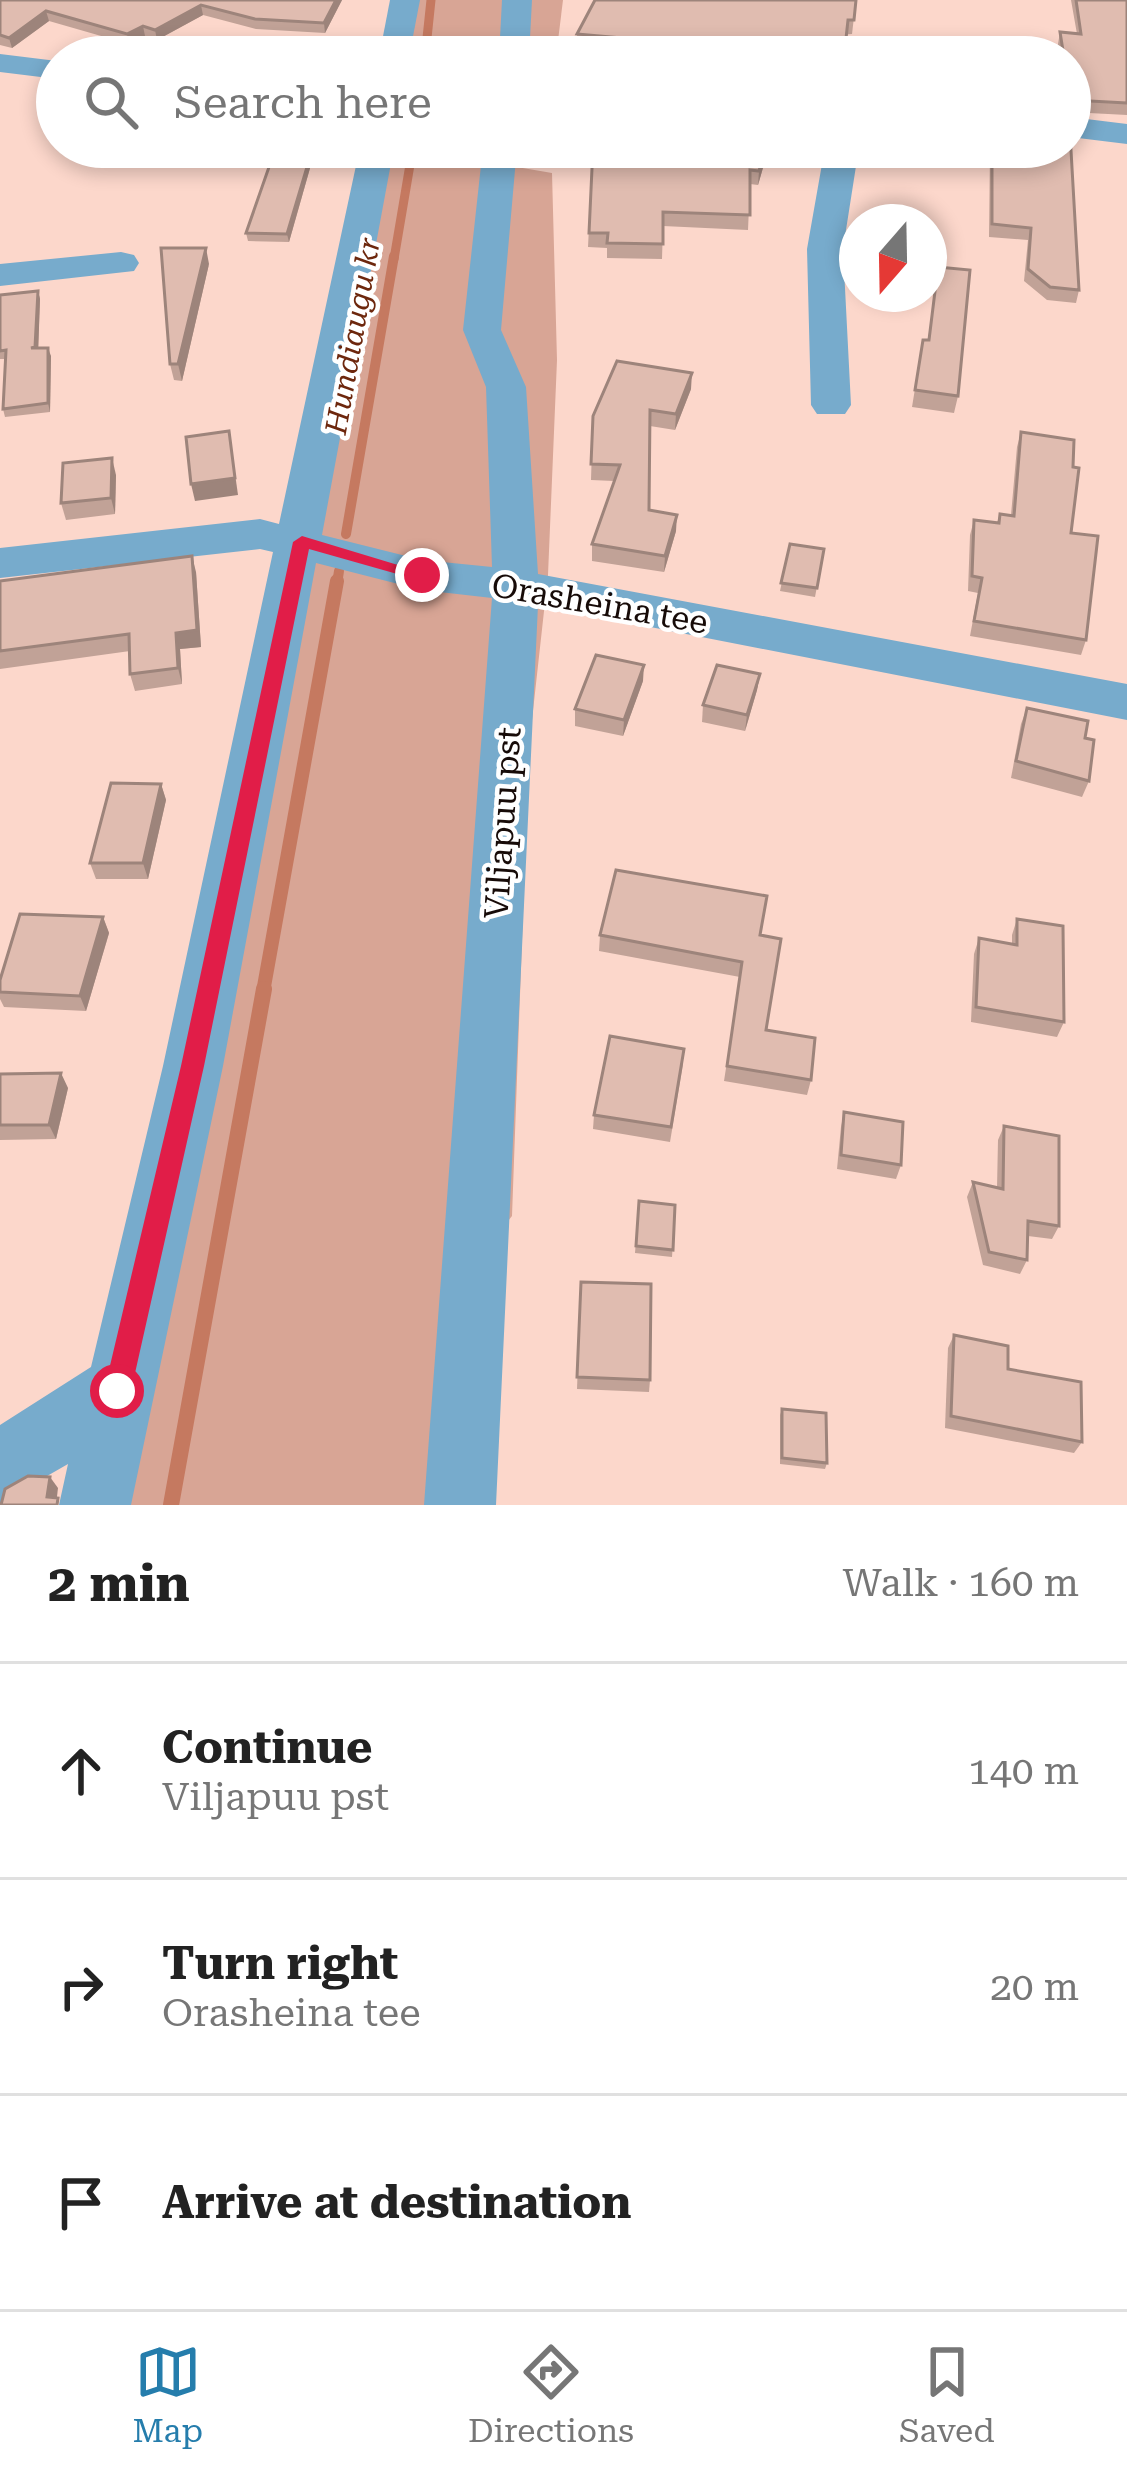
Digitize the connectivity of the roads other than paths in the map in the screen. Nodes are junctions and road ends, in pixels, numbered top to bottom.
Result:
1 (405, 0) edge
2 (518, 0) edge
3 (398, 36) edge
4 (515, 36) edge
5 (0, 63) edge
6 (36, 67) edge
7 (1091, 130) edge
8 (1127, 134) edge
9 (373, 168) edge
10 (498, 168) edge
11 (838, 168) edge
12 (121, 263) dead end
13 (0, 274) edge
14 (831, 405) dead end
15 (302, 542) junction
16 (0, 563) edge
17 (517, 585) junction
18 (1127, 702) edge
19 (117, 1391) junction
20 (0, 1466) edge
21 (95, 1505) edge
22 (460, 1505) edge

1 - 3 street
2 - 4 street
5 - 6 street
7 - 8 street
9 - 15 street
10 - 17 street, Viljapuu pst
11 - 14 street
12 - 13 street
15 - 16 street, Orasheina tee
15 - 17 street, Orasheina tee
15 - 19 street
17 - 18 street, Orasheina tee
17 - 22 street, Viljapuu pst
19 - 20 street
19 - 21 street

